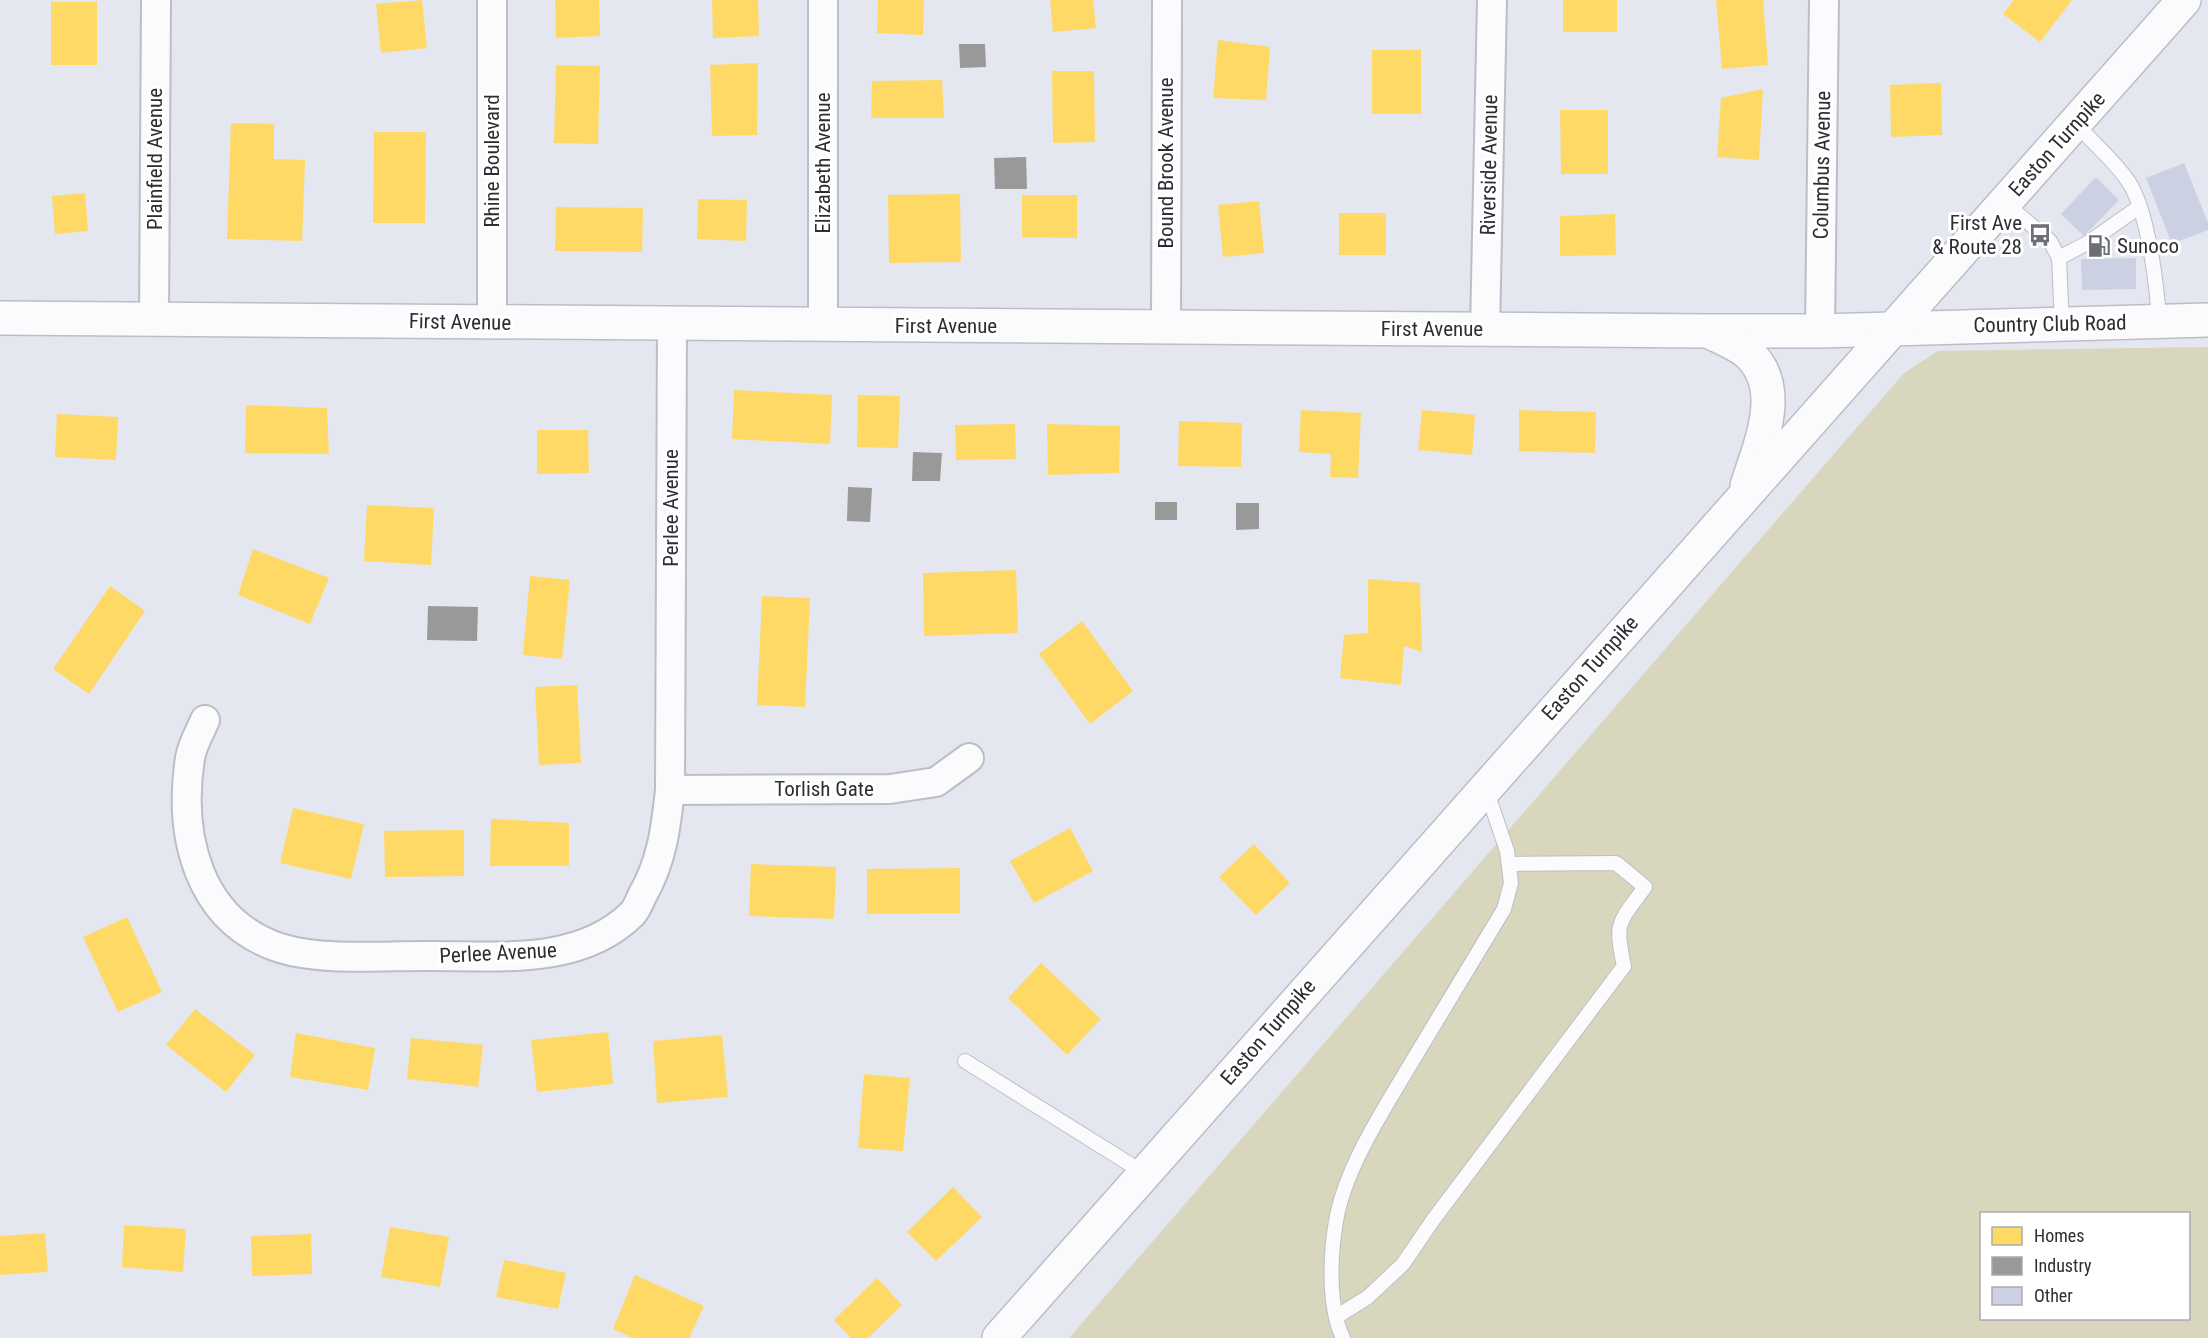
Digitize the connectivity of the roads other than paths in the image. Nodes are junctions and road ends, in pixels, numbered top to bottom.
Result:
1 (156, 0) edge
2 (492, 0) edge
3 (823, 0) edge
4 (1167, 0) edge
5 (1492, 0) edge
6 (1824, 0) edge
7 (2184, 0) edge
8 (2075, 123) junction
9 (2004, 202) junction
10 (2139, 207) junction
11 (2059, 258) junction
12 (0, 318) edge
13 (154, 319) junction
14 (2208, 320) edge
15 (492, 322) junction
16 (2159, 322) junction
17 (672, 324) junction
18 (2062, 324) junction
19 (823, 325) junction
20 (1166, 327) junction
21 (1893, 328) junction
22 (1485, 329) junction
23 (1709, 331) junction
24 (1820, 331) junction
25 (1745, 494) junction
26 (205, 720) dead end
27 (969, 758) dead end
28 (1485, 787) junction
29 (670, 790) junction
30 (1509, 864) junction
31 (965, 1061) dead end
32 (1144, 1173) junction
33 (1336, 1317) junction
34 (999, 1338) edge
35 (1343, 1338) edge

1 - 13 street, Plainfield Avenue
2 - 15 street, Rhine Boulevard
3 - 19 street, Elizabeth Avenue
4 - 20 street, Bound Brook Avenue
5 - 22 street, Riverside Avenue
6 - 24 street, Columbus Avenue
7 - 8 street, Easton Turnpike
8 - 9 street, Easton Turnpike
8 - 10 lane
9 - 11 lane
9 - 21 street, Easton Turnpike
10 - 11 lane
10 - 16 lane
11 - 18 lane
12 - 13 street, First Avenue
13 - 15 street, First Avenue
14 - 16 street, Country Club Road
15 - 17 street, First Avenue
16 - 18 street, Country Club Road
17 - 19 street, First Avenue
17 - 29 street, Perlee Avenue
18 - 21 street, Country Club Road
19 - 20 street, First Avenue
20 - 22 street, First Avenue
21 - 24 street, First Avenue
21 - 25 street, Easton Turnpike
22 - 23 street, First Avenue
23 - 24 street, First Avenue
23 - 25 street
25 - 28 street, Easton Turnpike
26 - 29 street, Perlee Avenue
27 - 29 street, Torlish Gate
28 - 30 lane
28 - 32 street, Easton Turnpike
30 - 33 lane
30 - 33 lane
31 - 32 lane
32 - 34 street, Easton Turnpike
33 - 35 lane

